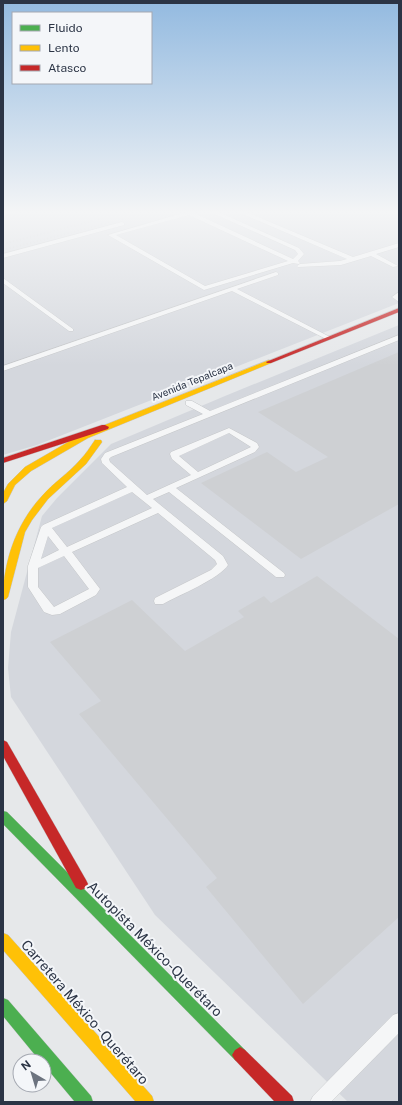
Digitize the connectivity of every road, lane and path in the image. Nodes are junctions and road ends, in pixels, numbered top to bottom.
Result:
1 (159, 263) edge
2 (295, 263) edge
3 (343, 263) edge
4 (298, 264) junction
5 (3, 280) edge
6 (232, 289) junction
7 (399, 294) edge
8 (399, 300) edge
9 (399, 310) edge
10 (399, 318) edge
11 (71, 330) dead end
12 (399, 337) edge
13 (328, 338) junction
14 (3, 369) edge
15 (189, 403) junction
16 (210, 414) junction
17 (105, 427) junction
18 (98, 442) junction
19 (79, 452) dead end
20 (3, 461) edge
21 (197, 475) junction
22 (32, 478) dead end
23 (133, 488) junction
24 (170, 488) junction
25 (5, 493) edge
26 (146, 499) junction
27 (3, 501) edge
28 (159, 509) junction
29 (46, 527) junction
30 (65, 551) junction
31 (33, 566) junction
32 (280, 575) dead end
33 (3, 598) edge
34 (159, 601) dead end
35 (3, 745) edge
36 (3, 816) edge
37 (94, 908) junction
38 (3, 940) edge
39 (3, 1005) edge
40 (399, 1021) edge
41 (84, 1102) edge
42 (146, 1102) edge
43 (286, 1102) edge
44 (319, 1102) edge

1 - 4 lane
2 - 4 lane
3 - 4 lane
4 - 6 lane
5 - 11 lane
6 - 13 lane
6 - 14 lane
7 - 8 lane
9 - 13 main road, Avenida Tepalcapa
10 - 15 main road, Avenida Tepalcapa
12 - 16 lane
13 - 17 main road, Avenida Tepalcapa
15 - 16 lane
15 - 18 main road, Avenida Tepalcapa
16 - 23 lane
17 - 20 main road
17 - 25 main road, Avenida Tepalcapa
18 - 19 main road, Avenida Tepalcapa
18 - 33 main road
21 - 21 lane
21 - 24 lane
22 - 25 main road
23 - 26 lane
23 - 29 lane
24 - 26 lane
24 - 32 lane
25 - 27 main road, Avenida Tepalcapa
26 - 28 lane
28 - 30 lane
28 - 34 lane
29 - 30 lane
29 - 31 lane
30 - 31 lane
30 - 31 lane
35 - 37 main road
36 - 37 main road, Autopista México-Querétaro
37 - 43 main road, Autopista México-Querétaro
38 - 42 main road, Carretera México - Querétaro
39 - 41 main road
40 - 44 lane

